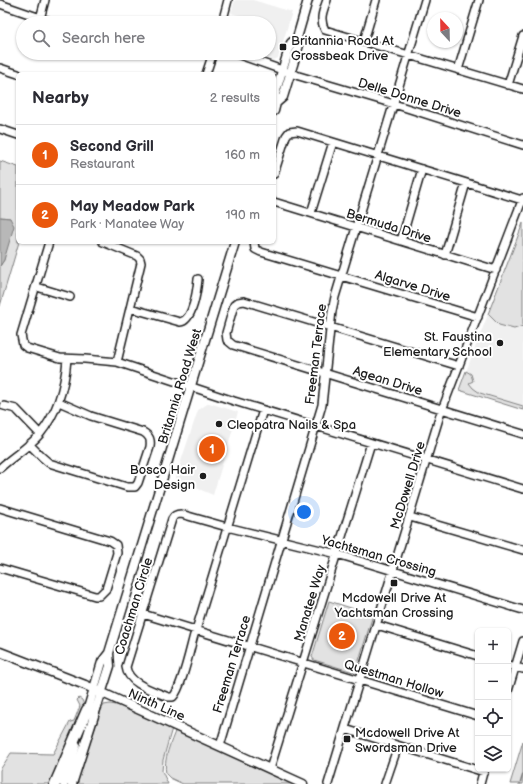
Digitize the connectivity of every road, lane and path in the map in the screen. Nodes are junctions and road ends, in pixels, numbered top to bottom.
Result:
1 (45, 0) edge
2 (228, 0) edge
3 (308, 0) edge
4 (327, 0) edge
5 (376, 0) edge
6 (425, 0) edge
7 (479, 0) edge
8 (0, 4) edge
9 (34, 16) edge
10 (41, 16) edge
11 (224, 16) edge
12 (523, 36) edge
13 (364, 41) junction
14 (408, 55) junction
15 (211, 60) edge
16 (253, 60) edge
17 (0, 68) edge
18 (458, 70) junction
19 (207, 72) edge
20 (286, 72) junction
21 (16, 73) edge
22 (508, 85) junction
23 (523, 90) edge
24 (276, 92) edge
25 (394, 104) junction
26 (0, 129) edge
27 (16, 134) edge
28 (333, 142) junction
29 (523, 145) edge
30 (378, 156) junction
31 (276, 167) edge
32 (422, 169) junction
33 (466, 183) junction
34 (523, 199) edge
35 (276, 203) edge
36 (311, 213) junction
37 (356, 227) junction
38 (401, 241) junction
39 (48, 244) edge
40 (108, 244) edge
41 (234, 244) edge
42 (254, 244) edge
43 (445, 255) junction
44 (496, 270) junction
45 (341, 276) junction
46 (198, 279) dead end
47 (37, 287) junction
48 (70, 297) dead end
49 (130, 308) junction
50 (478, 317) junction
51 (330, 327) junction
52 (67, 359) junction
53 (117, 362) junction
54 (459, 366) junction
55 (326, 374) junction
56 (192, 386) junction
57 (59, 402) junction
58 (4, 406) dead end
59 (442, 409) junction
60 (263, 410) junction
61 (316, 426) junction
62 (40, 434) junction
63 (523, 434) edge
64 (371, 443) junction
65 (29, 444) junction
66 (427, 460) junction
67 (0, 468) edge
68 (523, 489) edge
69 (0, 508) edge
70 (410, 516) junction
71 (227, 527) junction
72 (282, 540) junction
73 (523, 550) edge
74 (337, 554) junction
75 (0, 568) edge
76 (394, 572) junction
77 (523, 610) edge
78 (143, 614) junction
79 (377, 625) junction
80 (196, 630) junction
81 (523, 641) edge
82 (249, 646) junction
83 (0, 652) edge
84 (475, 655) edge
85 (304, 662) junction
86 (512, 666) edge
87 (523, 669) edge
88 (360, 680) junction
89 (98, 691) junction
90 (87, 710) joint
91 (475, 715) edge
92 (345, 729) junction
93 (220, 746) junction
94 (398, 746) junction
95 (475, 767) edge
96 (270, 769) junction
97 (483, 772) edge
98 (64, 783) edge
99 (302, 784) edge
100 (328, 784) edge
101 (385, 784) edge
102 (480, 784) edge

1 - 10 street
2 - 11 street
3 - 20 main road
4 - 13 street
5 - 13 street
6 - 14 street, Freeman Terrace
7 - 18 street
8 - 9 street
12 - 22 street
13 - 14 street
14 - 18 street
14 - 25 street, Freeman Terrace
15 - 19 street
16 - 20 street, Delle Donne Drive
17 - 21 street
18 - 22 street
20 - 24 main road
20 - 25 street, Delle Donne Drive
22 - 23 street
25 - 29 street, Delle Donne Drive
25 - 30 street, Freeman Terrace
26 - 27 street
28 - 30 street
28 - 31 street
28 - 36 street
30 - 32 street
30 - 37 street, Freeman Terrace
32 - 33 street
32 - 38 street
33 - 34 street
33 - 43 street
34 - 44 street, McDowell Drive
35 - 36 street, Bermuda Drive
36 - 37 street, Bermuda Drive
37 - 38 street, Bermuda Drive
37 - 45 street, Freeman Terrace
38 - 43 street, Bermuda Drive
39 - 47 street
40 - 49 street
41 - 56 main road, Britannia Road West
42 - 45 street, Algarve Drive
43 - 44 street, Bermuda Drive
44 - 50 street, McDowell Drive
45 - 50 street, Algarve Drive
45 - 51 street, Freeman Terrace
46 - 49 street
47 - 48 street
47 - 52 street
49 - 53 street
50 - 54 street, McDowell Drive
51 - 54 street, Agean Drive
51 - 55 street, Freeman Terrace
51 - 55 street, Agean Drive
52 - 53 street
52 - 57 street
53 - 56 street
54 - 59 street, McDowell Drive
55 - 59 street, Agean Drive
55 - 61 street, Freeman Terrace
56 - 60 street
56 - 89 main road, Britannia Road West
57 - 62 street
57 - 65 street
58 - 62 street
59 - 63 street, Agean Drive
59 - 66 street, McDowell Drive
60 - 61 street
60 - 71 street, Coachman Circle
61 - 64 street
61 - 72 street, Freeman Terrace
62 - 65 street
64 - 66 street
64 - 74 street, Manatee Way
65 - 67 street
66 - 68 street
66 - 70 street, McDowell Drive
69 - 75 street
70 - 73 street
70 - 76 street, McDowell Drive
71 - 72 street, Yachtsman Crossing
71 - 78 street, Coachman Circle
71 - 80 street, Coachman Circle
72 - 74 street, Yachtsman Crossing
72 - 82 street, Freeman Terrace
74 - 76 street, Yachtsman Crossing
74 - 85 street, Manatee Way
76 - 77 street, Yachtsman Crossing
76 - 79 street, McDowell Drive
78 - 80 street, Questman Hollow
78 - 80 street, Coachman Circle
79 - 84 street
79 - 88 street, McDowell Drive
80 - 82 street, Questman Hollow
81 - 86 street
82 - 85 street, Questman Hollow
82 - 93 street, Freeman Terrace
83 - 89 main road, Ninth Line
85 - 88 street, Questman Hollow
85 - 96 street, Manatee Way
86 - 87 street
88 - 91 street, Questman Hollow
88 - 92 street, McDowell Drive
89 - 90 main road, Britannia Road West
89 - 93 main road, Ninth Line
89 - 98 main road, Britannia Road West
90 - 98 highway
92 - 94 street
92 - 100 street, McDowell Drive
93 - 96 main road, Ninth Line
94 - 95 street
94 - 101 street
96 - 99 main road, Ninth Line
97 - 102 street

